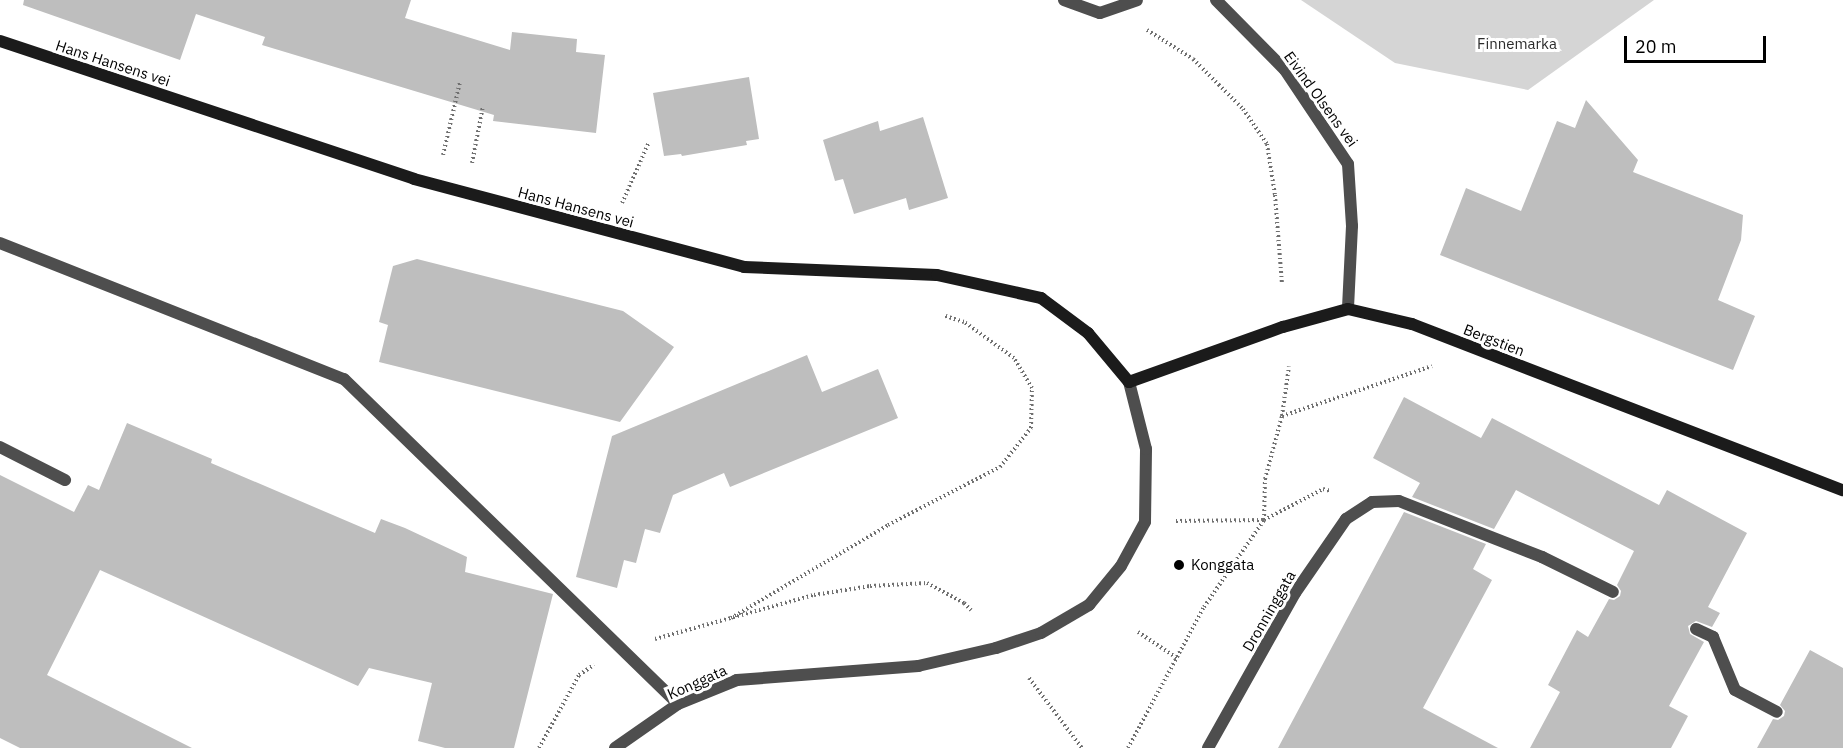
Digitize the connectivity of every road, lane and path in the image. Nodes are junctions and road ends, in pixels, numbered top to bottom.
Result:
1 (1064, 0) edge
2 (1137, 0) edge
3 (1216, 0) edge
4 (1100, 13) junction
5 (0, 41) edge
6 (460, 82) dead end
7 (483, 106) dead end
8 (649, 142) dead end
9 (436, 185) junction
10 (466, 193) junction
11 (610, 231) junction
12 (0, 243) edge
13 (1282, 284) dead end
14 (1348, 309) junction
15 (945, 316) dead end
16 (1480, 351) junction
17 (1289, 366) dead end
18 (1129, 382) junction
19 (1282, 416) junction
20 (0, 447) edge
21 (65, 480) dead end
22 (1843, 490) edge
23 (1372, 502) junction
24 (1264, 520) junction
25 (1145, 522) junction
26 (1613, 591) dead end
27 (971, 610) dead end
28 (731, 618) junction
29 (1696, 629) dead end
30 (1138, 632) dead end
31 (621, 648) junction
32 (1177, 658) junction
33 (1029, 678) dead end
34 (678, 704) junction
35 (1777, 712) dead end
36 (539, 748) edge
37 (615, 748) edge
38 (1082, 748) edge
39 (1128, 748) edge
40 (1208, 748) edge

1 - 4 street
2 - 4 street
3 - 14 street, Eivind Olsens vei
4 - 13 path
5 - 9 main road, Hans Hansens vei
6 - 9 path
7 - 10 path
8 - 11 path
9 - 10 main road, Hans Hansens vei
10 - 11 main road, Hans Hansens vei
11 - 18 main road, Hans Hansens vei
12 - 31 street
14 - 16 main road, Bergstien
14 - 18 main road, Bergstien
15 - 28 path
16 - 19 path
16 - 22 main road, Bergstien
17 - 19 path
18 - 25 street, Konggata
19 - 24 path
20 - 21 street
23 - 24 path
23 - 26 street
23 - 40 street, Dronninggata
24 - 25 path
24 - 32 path
25 - 34 street, Konggata
27 - 28 path
28 - 31 path
29 - 35 street
30 - 32 path
31 - 34 street
31 - 36 path
32 - 39 path
33 - 38 path
34 - 37 street, Konggata

